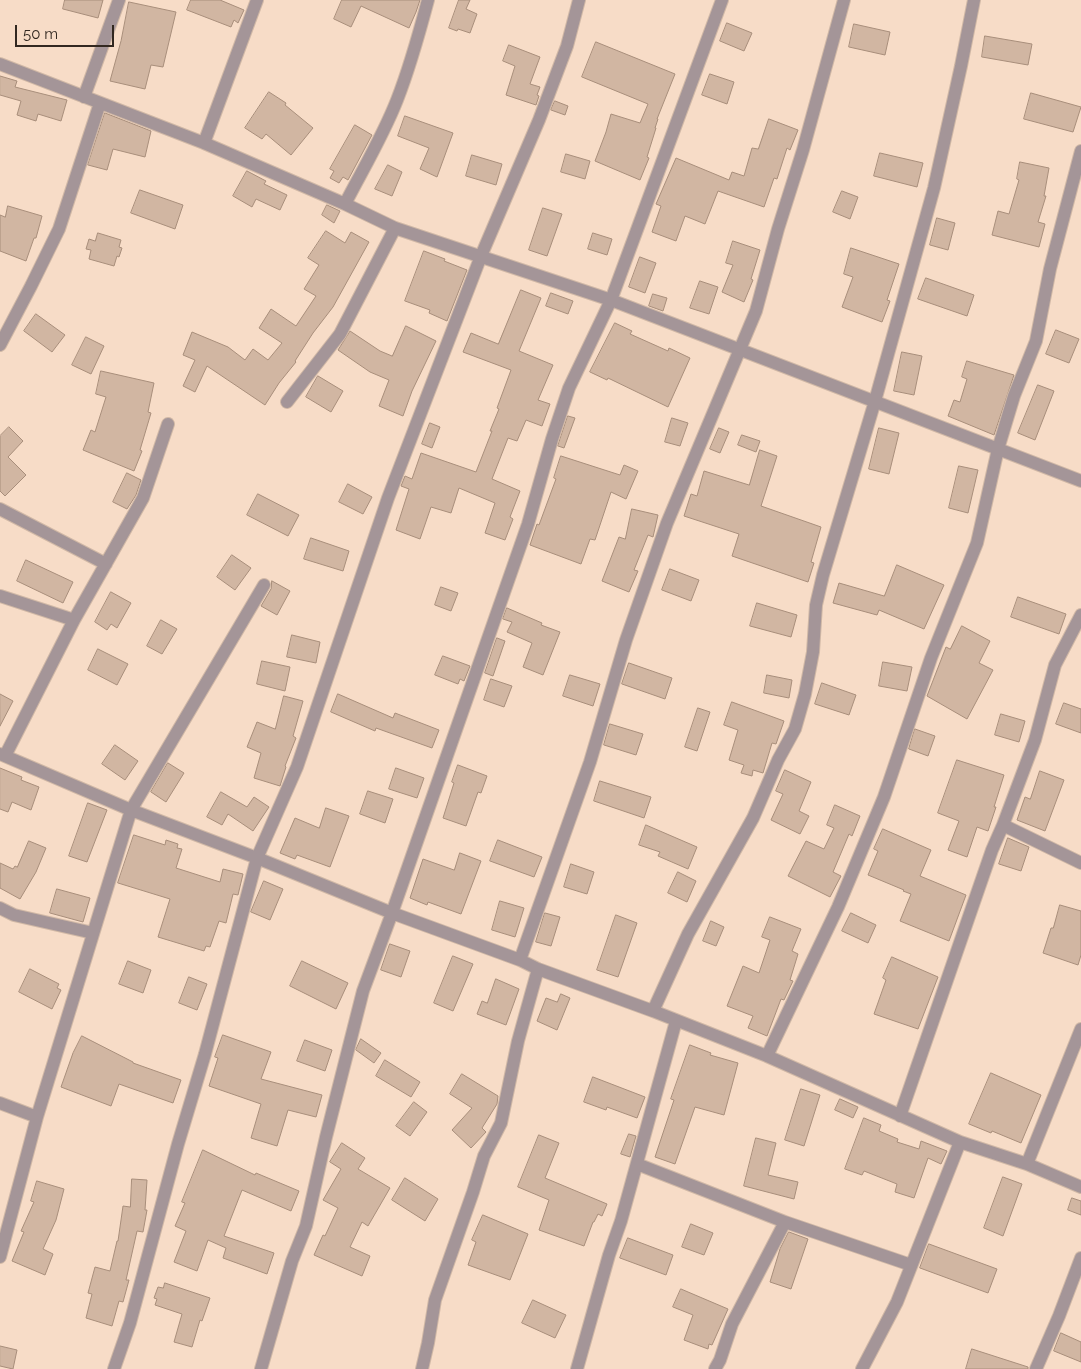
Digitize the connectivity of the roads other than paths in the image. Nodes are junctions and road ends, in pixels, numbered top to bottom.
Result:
1 (118, 0) edge
2 (258, 0) edge
3 (428, 0) edge
4 (580, 0) edge
5 (722, 0) edge
6 (844, 0) edge
7 (974, 0) edge
8 (0, 64) edge
9 (84, 96) junction
10 (100, 103) junction
11 (204, 143) junction
12 (1081, 151) edge
13 (345, 204) junction
14 (395, 228) junction
15 (480, 256) junction
16 (610, 300) junction
17 (0, 345) edge
18 (740, 349) junction
19 (875, 401) junction
20 (287, 402) dead end
21 (168, 424) dead end
22 (998, 449) junction
23 (1081, 481) edge
24 (0, 509) edge
25 (106, 564) junction
26 (264, 585) dead end
27 (0, 596) edge
28 (1081, 615) edge
29 (74, 620) junction
30 (2, 755) edge
31 (131, 810) junction
32 (1003, 826) junction
33 (257, 858) junction
34 (1081, 863) edge
35 (0, 908) edge
36 (392, 913) junction
37 (93, 933) junction
38 (520, 960) junction
39 (538, 969) junction
40 (653, 1011) junction
41 (676, 1020) junction
42 (1081, 1029) edge
43 (767, 1056) junction
44 (0, 1103) edge
45 (900, 1116) junction
46 (37, 1117) junction
47 (960, 1142) junction
48 (637, 1164) junction
49 (1026, 1164) junction
50 (1081, 1187) edge
51 (785, 1222) junction
52 (0, 1257) edge
53 (1081, 1258) edge
54 (911, 1265) junction
55 (114, 1369) edge
56 (261, 1369) edge
57 (422, 1369) edge
58 (577, 1369) edge
59 (714, 1369) edge
60 (862, 1369) edge
61 (1036, 1369) edge

1 - 9 street
2 - 11 street
3 - 13 street
4 - 15 street
5 - 16 street
6 - 18 street
7 - 19 street
8 - 9 street
9 - 10 street
10 - 11 street
10 - 17 street
11 - 13 street
12 - 22 street
13 - 14 street
14 - 15 street
14 - 20 street
15 - 16 street
15 - 33 street
16 - 18 street
16 - 36 street
18 - 19 street
18 - 38 street
19 - 22 street
19 - 40 street
21 - 25 street
22 - 23 street
22 - 43 street
24 - 25 street
25 - 29 street
26 - 31 street
27 - 29 street
28 - 32 street
29 - 30 street
30 - 31 street
31 - 33 street
31 - 37 street
32 - 34 street
32 - 45 street
33 - 36 street
33 - 55 street
35 - 37 street
36 - 38 street
36 - 56 street
37 - 46 street
38 - 39 street
39 - 40 street
39 - 57 street
40 - 41 street
41 - 43 street
41 - 48 street
42 - 49 street
43 - 45 street
44 - 46 street
45 - 47 street
46 - 52 street
47 - 49 street
47 - 54 street
48 - 51 street
48 - 58 street
49 - 50 street
51 - 54 street
51 - 59 street
53 - 61 street
54 - 60 street

